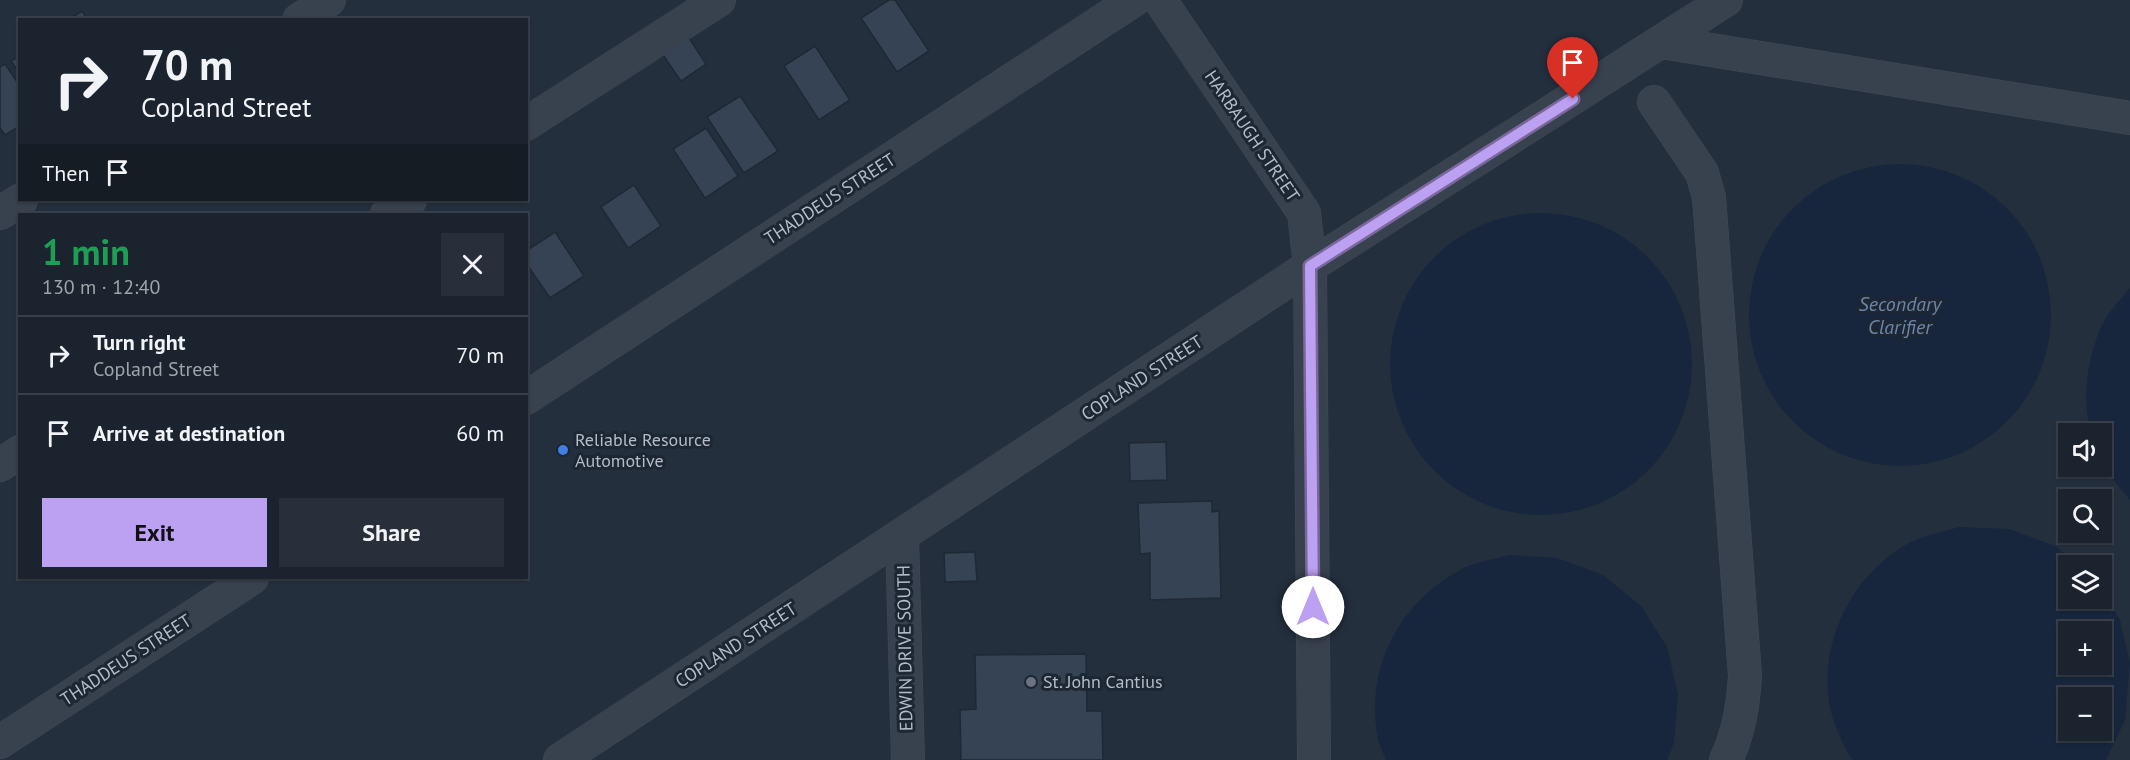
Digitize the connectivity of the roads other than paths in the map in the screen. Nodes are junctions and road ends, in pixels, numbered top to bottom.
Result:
1 (329, 0) edge
2 (719, 0) edge
3 (1134, 0) edge
4 (1160, 0) edge
5 (1726, 0) edge
6 (302, 18) edge
7 (1662, 42) junction
8 (1654, 102) dead end
9 (2130, 118) edge
10 (528, 123) edge
11 (19, 201) edge
12 (408, 201) edge
13 (0, 213) edge
14 (389, 213) edge
15 (1310, 266) junction
16 (528, 397) edge
17 (18, 453) edge
18 (0, 465) edge
19 (902, 536) junction
20 (250, 579) edge
21 (0, 742) edge
22 (560, 760) edge
23 (908, 760) edge
24 (1314, 760) edge
25 (1726, 760) edge

1 - 6 street
2 - 10 street
3 - 16 street, THADDEUS STREET
4 - 15 street, HARBAUGH STREET
5 - 7 street, COPLAND STREET
7 - 9 street
7 - 15 street, COPLAND STREET
8 - 25 street
11 - 13 street
12 - 14 street
15 - 19 street, COPLAND STREET
15 - 24 street, HARBAUGH STREET
17 - 18 street
19 - 22 street, COPLAND STREET
19 - 23 street, EDWIN DRIVE SOUTH
20 - 21 street, THADDEUS STREET

